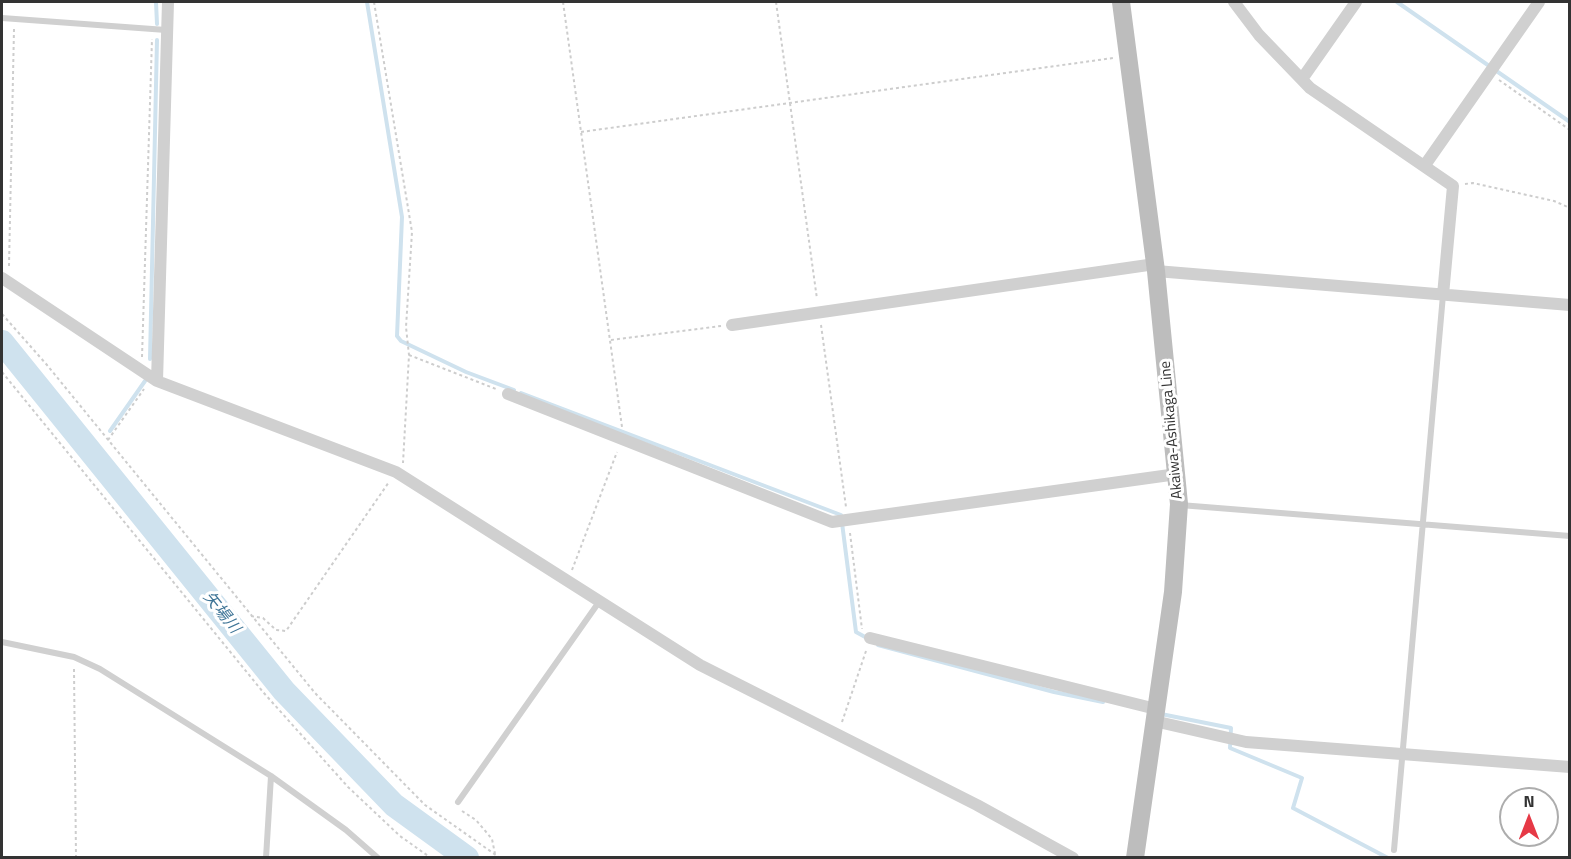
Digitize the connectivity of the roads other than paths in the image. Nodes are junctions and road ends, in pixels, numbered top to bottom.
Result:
1 (168, 2) edge
2 (1121, 2) edge
3 (1234, 2) edge
4 (1356, 2) edge
5 (1539, 2) edge
6 (2, 18) edge
7 (166, 30) junction
8 (1302, 79) junction
9 (1425, 165) junction
10 (1155, 268) junction
11 (4, 280) edge
12 (1443, 295) junction
13 (1569, 305) edge
14 (732, 325) road end
15 (157, 381) junction
16 (508, 394) road end
17 (1177, 474) junction
18 (1179, 504) junction
19 (1424, 523) junction
20 (1569, 536) edge
21 (599, 602) junction
22 (870, 638) road end
23 (2, 642) edge
24 (1155, 715) junction
25 (1405, 753) junction
26 (1569, 766) edge
27 (271, 776) junction
28 (458, 802) road end
29 (1394, 850) dead end
30 (266, 858) edge
31 (378, 858) edge
32 (1073, 858) edge
33 (1135, 858) edge

1 - 7 street
2 - 10 main road, Akaiwa-Ashikaga Line
3 - 8 street
4 - 8 street
5 - 9 street
6 - 7 lane
7 - 15 street
8 - 9 street
9 - 12 street
10 - 12 street
10 - 14 street
10 - 17 main road, Akaiwa-Ashikaga Line
11 - 15 street
12 - 13 street
12 - 19 lane
15 - 21 street
16 - 17 street
17 - 18 main road, Akaiwa-Ashikaga Line
18 - 19 lane
18 - 24 main road, Akaiwa-Ashikaga Line
19 - 20 lane
19 - 25 lane
21 - 28 lane
21 - 32 street
22 - 24 street
23 - 27 lane
24 - 25 street
24 - 33 main road, Akaiwa-Ashikaga Line
25 - 26 street
25 - 29 lane
27 - 30 lane
27 - 31 lane

